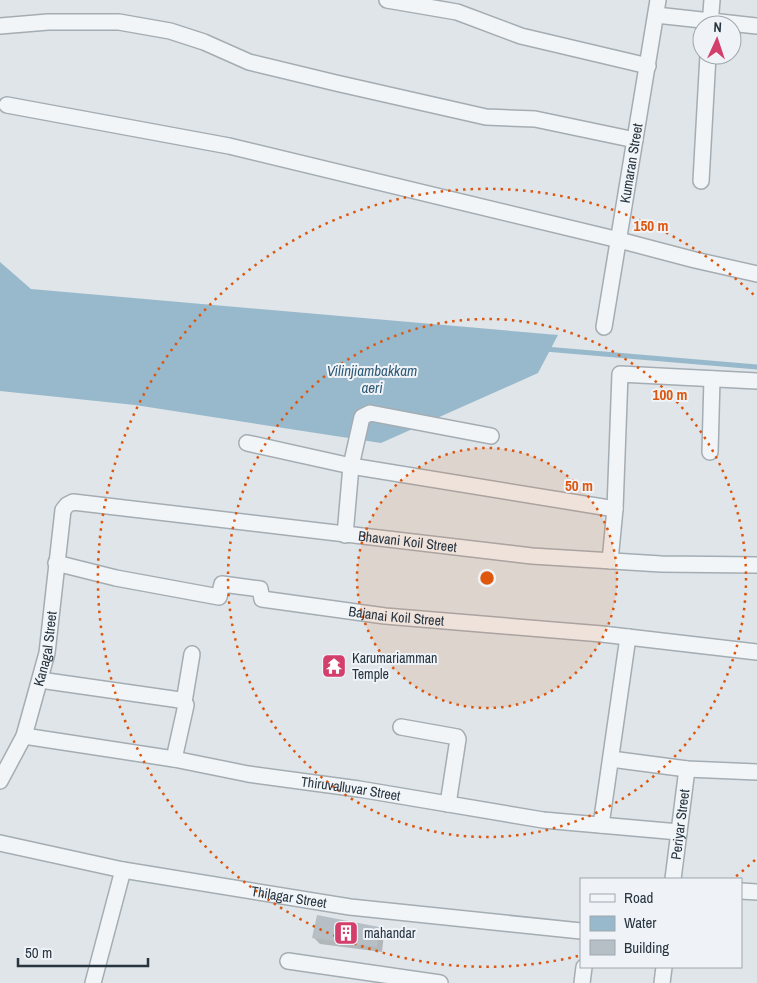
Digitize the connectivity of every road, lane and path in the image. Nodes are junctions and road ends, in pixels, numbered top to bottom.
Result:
1 (387, 0) edge
2 (712, 0) edge
3 (657, 7) edge
4 (711, 15) edge
5 (692, 18) edge
6 (742, 25) edge
7 (0, 26) edge
8 (757, 26) edge
9 (707, 65) edge
10 (648, 66) junction
11 (7, 105) dead end
12 (634, 140) junction
13 (701, 181) dead end
14 (619, 240) junction
15 (757, 274) edge
16 (604, 327) dead end
17 (712, 379) junction
18 (757, 381) edge
19 (491, 436) dead end
20 (247, 443) dead end
21 (710, 452) dead end
22 (351, 466) junction
23 (615, 509) junction
24 (63, 510) joint
25 (345, 535) junction
26 (610, 561) junction
27 (56, 563) junction
28 (757, 565) edge
29 (628, 637) junction
30 (757, 652) edge
31 (192, 654) dead end
32 (40, 680) junction
33 (184, 702) junction
34 (401, 728) dead end
35 (24, 736) junction
36 (174, 759) junction
37 (610, 759) junction
38 (4, 762) edge
39 (687, 769) junction
40 (757, 772) edge
41 (0, 781) edge
42 (448, 804) junction
43 (601, 825) junction
44 (679, 832) junction
45 (0, 843) edge
46 (123, 870) junction
47 (673, 878) edge
48 (742, 891) edge
49 (757, 892) edge
50 (580, 931) edge
51 (288, 961) dead end
52 (584, 968) edge
53 (664, 968) edge
54 (93, 983) edge
55 (440, 983) edge
56 (582, 983) edge
57 (662, 983) edge

1 - 10 street
2 - 4 street
3 - 5 street
3 - 10 street, Kumaran Street
6 - 8 street
7 - 12 street
9 - 13 street
10 - 12 street, Kumaran Street
11 - 14 street
12 - 14 street, Kumaran Street
14 - 15 street
14 - 16 street, Kumaran Street
17 - 18 street
17 - 21 street
17 - 23 street
19 - 22 street
20 - 22 street
22 - 23 street
22 - 25 street
23 - 26 street
24 - 25 street, Bhavani Koil Street
24 - 27 street, Kanagal Street
25 - 26 street, Bhavani Koil Street
26 - 28 street, Bhavani Koil Street
27 - 29 street, Bajanai Koil Street
27 - 32 street, Kanagal Street
29 - 30 street, Bajanai Koil Street
29 - 37 street
31 - 33 street
32 - 33 street
32 - 35 street, Kanagal Street
33 - 36 street
34 - 42 street
35 - 36 street, Thiruvalluvar Street
35 - 38 street, Kanagal Street
36 - 42 street, Thiruvalluvar Street
37 - 39 street
37 - 43 street
38 - 41 street, Kanagal Street
39 - 40 street
39 - 44 street, Periyar Street
42 - 43 street, Thiruvalluvar Street
43 - 44 street, Thiruvalluvar Street
44 - 47 street, Periyar Street
45 - 46 street, Thilagar Street
46 - 50 street, Thilagar Street
46 - 54 street
48 - 49 street
51 - 55 street
52 - 56 street
53 - 57 street

